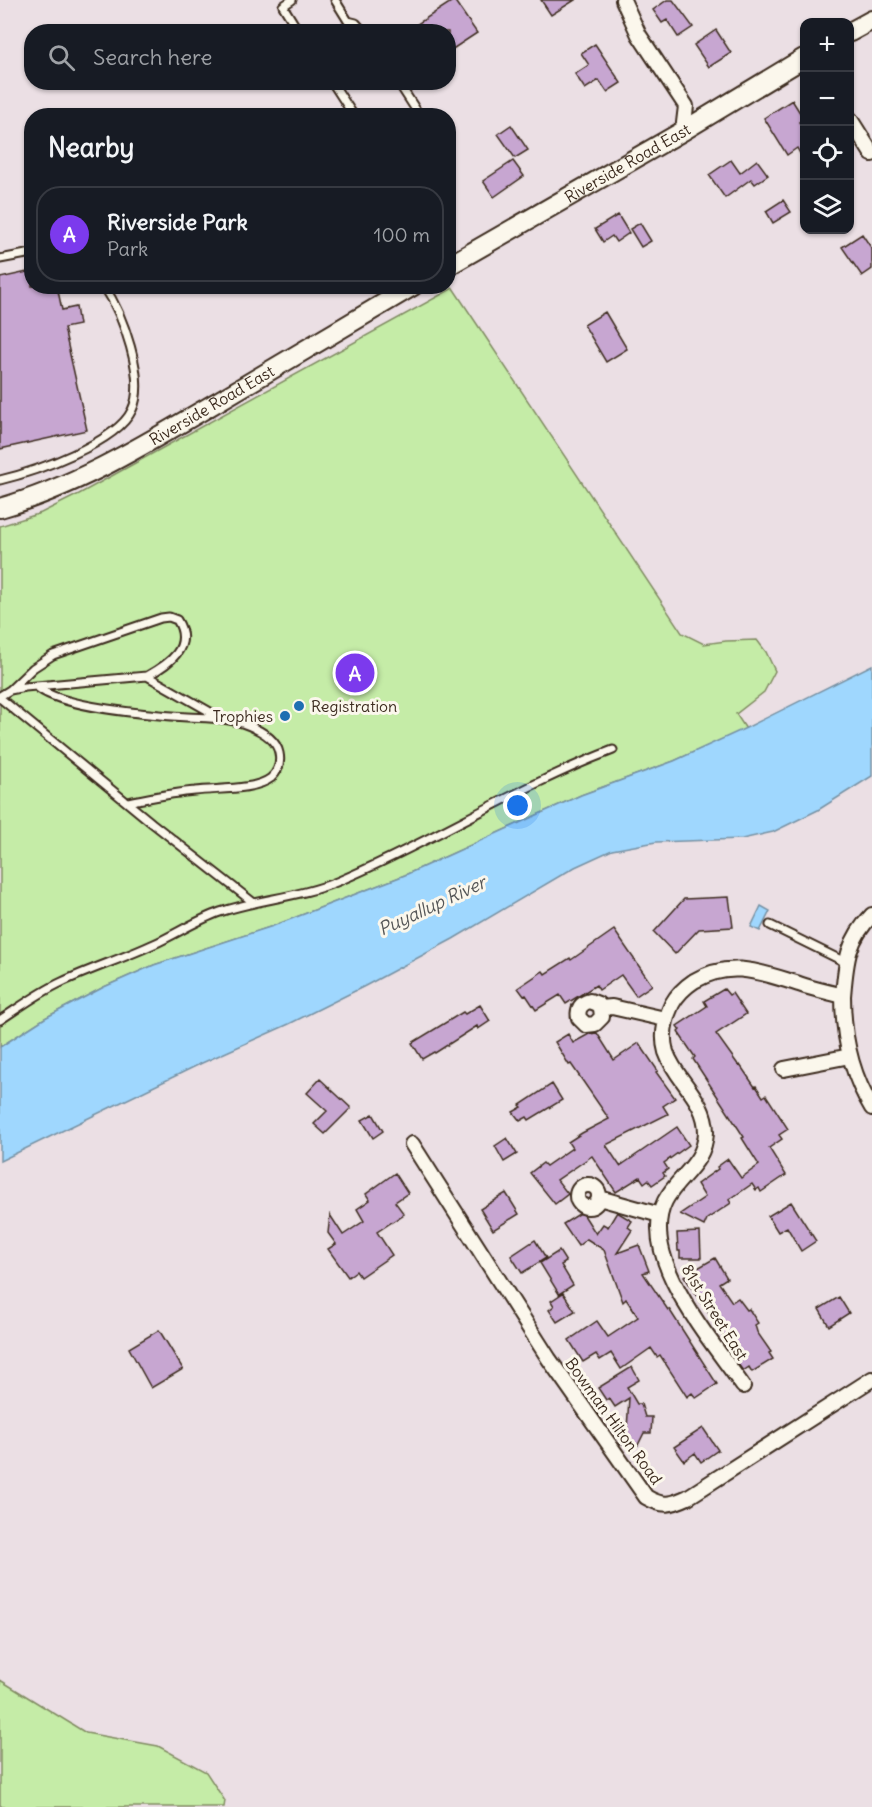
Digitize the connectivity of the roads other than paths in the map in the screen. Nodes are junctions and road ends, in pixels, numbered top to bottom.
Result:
1 (292, 0) edge
2 (335, 0) edge
3 (622, 0) edge
4 (872, 20) edge
5 (294, 24) edge
6 (357, 24) edge
7 (854, 29) edge
8 (800, 60) edge
9 (337, 90) edge
10 (403, 90) edge
11 (349, 108) edge
12 (415, 108) edge
13 (854, 126) edge
14 (683, 131) junction
15 (872, 154) edge
16 (24, 254) edge
17 (0, 259) edge
18 (456, 260) edge
19 (109, 294) edge
20 (399, 294) edge
21 (0, 480) edge
22 (0, 508) edge
23 (147, 676) junction
24 (36, 686) junction
25 (10, 690) junction
26 (0, 697) edge
27 (223, 719) junction
28 (614, 750) dead end
29 (127, 802) junction
30 (254, 903) junction
31 (872, 915) edge
32 (770, 925) dead end
33 (847, 963) junction
34 (843, 996) junction
35 (601, 1008) dead end
36 (665, 1019) junction
37 (0, 1020) edge
38 (850, 1056) junction
39 (784, 1069) dead end
40 (872, 1108) edge
41 (412, 1144) dead end
42 (599, 1198) dead end
43 (660, 1215) junction
44 (872, 1379) edge
45 (743, 1386) dead end

1 - 5 lane
2 - 6 lane
3 - 14 street
4 - 7 street
8 - 14 street, Riverside Road East
9 - 11 lane
10 - 12 lane
13 - 15 street
14 - 18 street, Riverside Road East
16 - 17 lane
19 - 21 lane
20 - 22 street, Riverside Road East
23 - 24 lane
23 - 25 lane
23 - 27 lane
24 - 25 lane
24 - 27 lane
25 - 26 lane
26 - 29 lane
27 - 29 lane
28 - 30 lane
29 - 30 lane
30 - 37 lane
31 - 33 street
32 - 33 lane
33 - 34 street
34 - 36 street
34 - 38 street
35 - 36 street
36 - 43 street, 81st Street East
38 - 39 street
38 - 40 street
41 - 44 street, Bowman Hilton Road
42 - 43 street
43 - 45 street, 81st Street East

